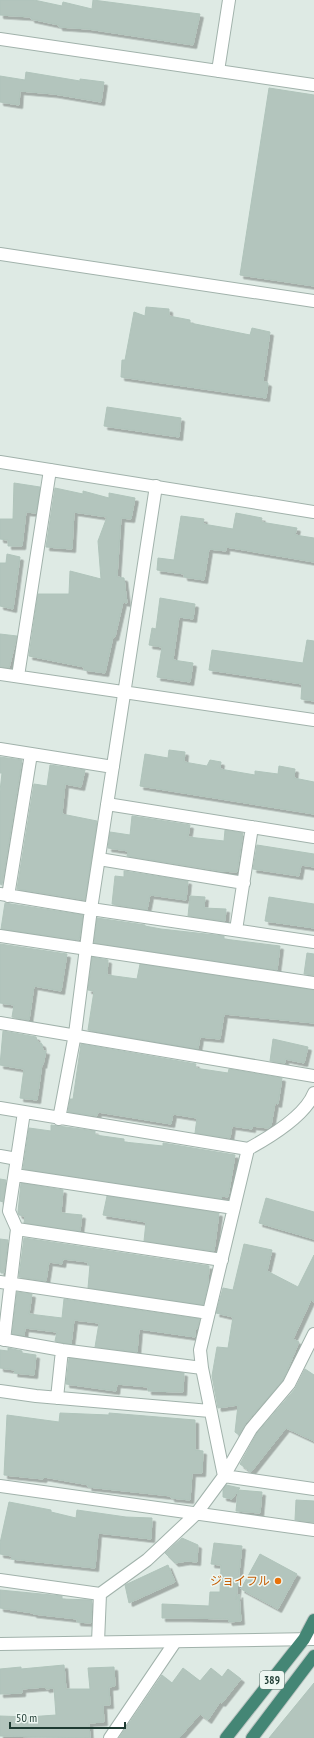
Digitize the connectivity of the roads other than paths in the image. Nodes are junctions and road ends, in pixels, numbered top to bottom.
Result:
1 (229, 0) edge
2 (0, 39) edge
3 (218, 71) junction
4 (314, 85) edge
5 (0, 254) edge
6 (314, 301) edge
7 (0, 462) edge
8 (50, 470) junction
9 (156, 486) junction
10 (314, 512) edge
11 (0, 674) edge
12 (18, 676) junction
13 (125, 692) junction
14 (314, 720) edge
15 (0, 749) edge
16 (31, 754) junction
17 (113, 767) junction
18 (107, 804) junction
19 (252, 827) junction
20 (314, 837) edge
21 (99, 859) junction
22 (244, 883) junction
23 (4, 895) edge
24 (90, 909) junction
25 (236, 930) junction
26 (0, 936) edge
27 (314, 942) edge
28 (85, 949) junction
29 (314, 983) edge
30 (0, 1022) edge
31 (74, 1034) junction
32 (314, 1076) edge
33 (314, 1093) edge
34 (0, 1108) edge
35 (24, 1112) junction
36 (59, 1119) junction
37 (248, 1149) junction
38 (0, 1156) edge
39 (17, 1159) junction
40 (15, 1175) junction
41 (234, 1208) junction
42 (5, 1210) edge
43 (17, 1229) junction
44 (222, 1260) junction
45 (5, 1283) edge
46 (209, 1313) junction
47 (314, 1334) edge
48 (2, 1340) edge
49 (62, 1350) junction
50 (202, 1368) junction
51 (0, 1391) edge
52 (57, 1398) junction
53 (210, 1411) junction
54 (224, 1476) junction
55 (0, 1486) edge
56 (314, 1489) edge
57 (196, 1514) junction
58 (314, 1530) edge
59 (0, 1580) edge
60 (100, 1594) junction
61 (314, 1620) edge
62 (309, 1639) edge
63 (98, 1642) junction
64 (175, 1642) junction
65 (0, 1644) edge
66 (314, 1656) edge
67 (110, 1738) edge
68 (226, 1738) edge
69 (252, 1738) edge

1 - 3 street
2 - 3 street
3 - 4 street
5 - 6 street
7 - 8 street
8 - 9 street
8 - 12 street
9 - 10 street
9 - 13 street
11 - 12 street
12 - 13 street
13 - 14 street
13 - 17 street
15 - 16 street
16 - 17 street
16 - 23 street
17 - 18 street
18 - 19 street
18 - 21 street
19 - 20 street
19 - 22 street
21 - 22 street
21 - 24 street
22 - 25 street
23 - 24 street
24 - 25 street
24 - 28 street
25 - 27 street
26 - 28 street
28 - 29 street
28 - 31 street
30 - 31 street
31 - 32 street
31 - 36 street
33 - 37 street
34 - 35 street
35 - 36 street
35 - 39 street
36 - 37 street
37 - 41 street
38 - 39 street
39 - 40 street
40 - 41 street
40 - 42 street
41 - 44 street
42 - 43 street
43 - 44 street
43 - 45 street
44 - 46 street
45 - 46 street
45 - 48 street
46 - 50 street
47 - 54 street
48 - 49 street
49 - 50 street
49 - 52 street
50 - 53 street
51 - 52 street
52 - 53 street
53 - 54 street
54 - 56 street
54 - 57 street
55 - 57 street
57 - 58 street
57 - 60 street
59 - 60 street
60 - 63 street
61 - 62 highway, 389
62 - 64 street
62 - 68 highway, 389
63 - 64 street
63 - 65 street
64 - 67 street
66 - 69 highway, 389

